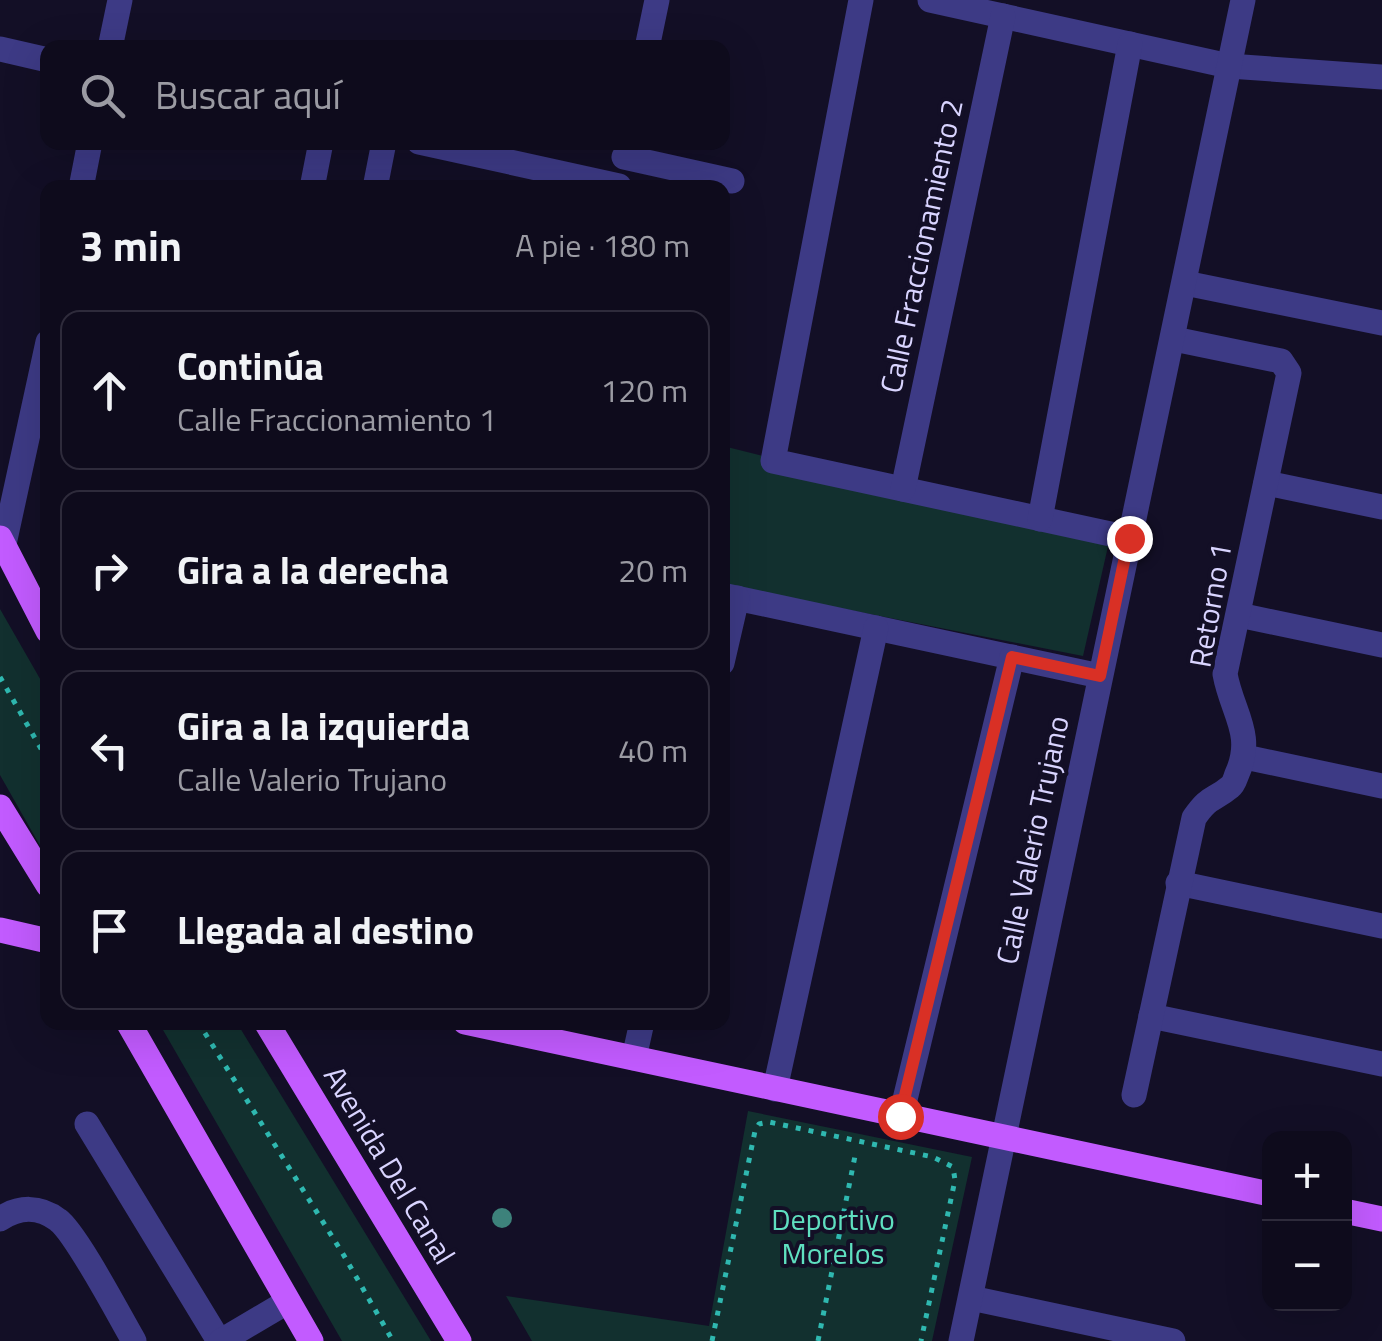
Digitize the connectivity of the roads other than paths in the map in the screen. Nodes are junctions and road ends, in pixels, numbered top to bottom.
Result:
1 (120, 0) edge
2 (657, 0) edge
3 (862, 0) edge
4 (930, 0) edge
5 (1242, 0) edge
6 (1003, 16) junction
7 (112, 40) edge
8 (649, 40) edge
9 (1130, 44) junction
10 (0, 49) edge
11 (40, 58) edge
12 (1229, 66) junction
13 (1382, 77) edge
14 (88, 150) edge
15 (319, 150) edge
16 (382, 150) edge
17 (455, 150) edge
18 (626, 150) edge
19 (82, 180) edge
20 (314, 180) edge
21 (377, 180) edge
22 (588, 180) edge
23 (620, 180) edge
24 (729, 180) edge
25 (1184, 283) junction
26 (1382, 323) edge
27 (1174, 339) junction
28 (40, 377) edge
29 (1266, 483) junction
30 (903, 489) junction
31 (1382, 507) edge
32 (1040, 518) junction
33 (1129, 538) junction
34 (2, 541) edge
35 (730, 597) edge
36 (40, 615) edge
37 (1239, 615) junction
38 (876, 628) junction
39 (1382, 645) edge
40 (1012, 657) junction
41 (1100, 676) junction
42 (1245, 757) junction
43 (1382, 786) edge
44 (0, 807) edge
45 (40, 873) edge
46 (1178, 883) junction
47 (1382, 926) edge
48 (0, 930) edge
49 (40, 938) edge
50 (1151, 1016) junction
51 (133, 1030) edge
52 (271, 1030) edge
53 (503, 1030) edge
54 (640, 1030) edge
55 (634, 1058) junction
56 (1382, 1064) edge
57 (775, 1089) junction
58 (1134, 1094) dead end
59 (900, 1116) junction
60 (87, 1124) dead end
61 (1002, 1138) junction
62 (1262, 1192) edge
63 (1352, 1212) edge
64 (1382, 1218) edge
65 (0, 1219) edge
66 (971, 1298) junction
67 (287, 1302) junction
68 (134, 1341) edge
69 (220, 1341) edge
70 (310, 1341) edge
71 (459, 1341) edge
72 (961, 1341) edge
73 (1172, 1341) edge

1 - 7 street
2 - 8 street
3 - 30 street
4 - 6 street
5 - 12 street, Calle Valerio Trujano
6 - 9 street
6 - 30 street, Calle Fraccionamiento 2
9 - 12 street
9 - 32 street
10 - 11 street
12 - 13 street
12 - 25 street, Calle Valerio Trujano
14 - 19 street
15 - 20 street
16 - 21 street
17 - 22 street
18 - 23 street
18 - 24 street
25 - 26 street
25 - 27 street, Calle Valerio Trujano
27 - 29 street, Retorno 1
27 - 33 street, Calle Valerio Trujano
28 - 34 street
29 - 31 street
29 - 37 street, Retorno 1
30 - 32 street
32 - 33 street
33 - 41 street, Calle Valerio Trujano
34 - 36 main road
35 - 38 street
37 - 39 street
37 - 42 street, Retorno 1
38 - 40 street
38 - 57 street
40 - 41 street
40 - 59 street
41 - 61 street, Calle Valerio Trujano
42 - 43 street
42 - 46 street
44 - 45 main road
46 - 47 street
46 - 50 street
48 - 49 main road
50 - 56 street
50 - 58 street
51 - 67 main road
52 - 71 main road, Avenida Del Canal
53 - 55 main road
54 - 55 street
55 - 57 main road
57 - 59 main road
59 - 61 main road
60 - 69 street
61 - 62 main road
61 - 66 street, Calle Valerio Trujano
63 - 64 main road
65 - 68 street
66 - 72 street, Calle Valerio Trujano
66 - 73 street
67 - 69 street
67 - 70 main road

